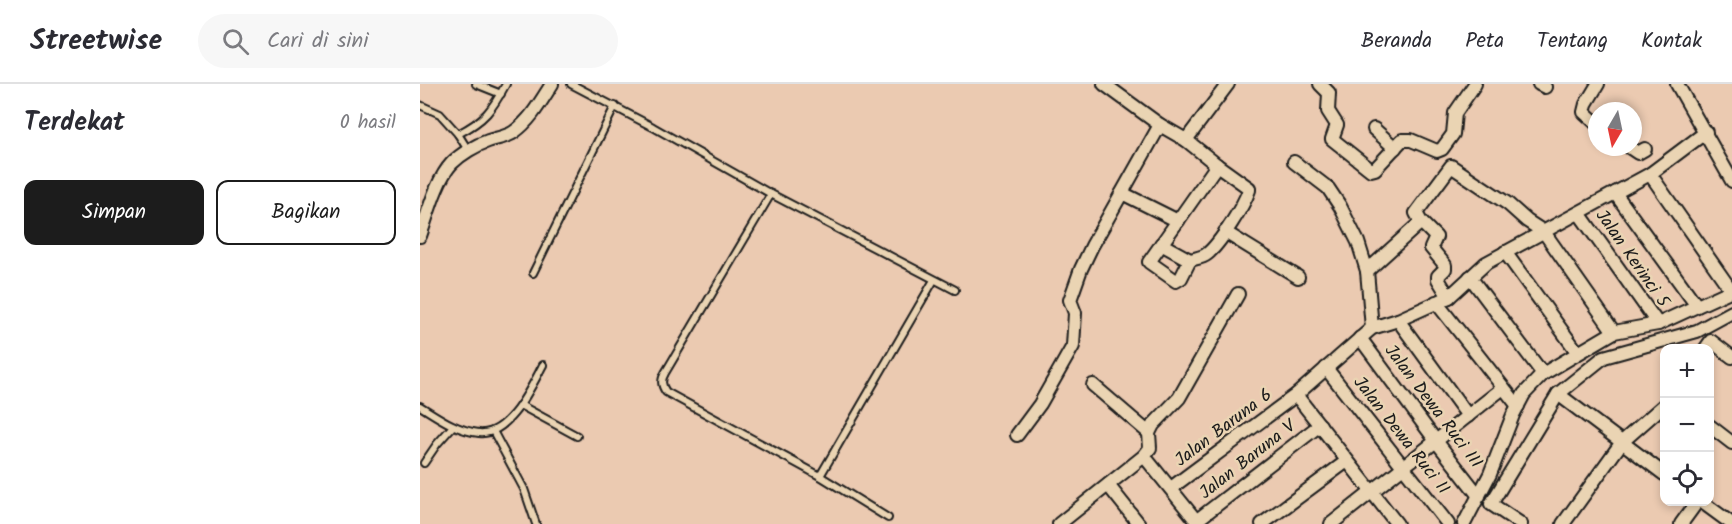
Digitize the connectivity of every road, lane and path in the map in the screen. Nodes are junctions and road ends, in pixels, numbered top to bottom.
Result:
1 (476, 84) edge
2 (506, 84) edge
3 (552, 84) edge
4 (571, 84) edge
5 (1104, 84) edge
6 (1228, 84) edge
7 (1320, 84) edge
8 (1475, 84) edge
9 (1598, 84) edge
10 (1677, 84) edge
11 (501, 94) junction
12 (420, 105) edge
13 (615, 106) junction
14 (1588, 115) edge
15 (1160, 125) junction
16 (1374, 129) dead end
17 (1706, 132) junction
18 (458, 135) junction
19 (1186, 140) junction
20 (1395, 148) junction
21 (1645, 149) dead end
22 (468, 150) junction
23 (1642, 151) edge
24 (1294, 162) dead end
25 (1217, 165) junction
26 (1650, 174) junction
27 (1732, 181) edge
28 (1122, 193) junction
29 (1615, 193) junction
30 (771, 194) junction
31 (1579, 213) junction
32 (1178, 221) junction
33 (1421, 222) junction
34 (1225, 232) junction
35 (1544, 232) junction
36 (420, 236) edge
37 (1161, 244) junction
38 (1505, 252) junction
39 (1190, 260) junction
40 (1366, 272) junction
41 (534, 273) dead end
42 (1470, 277) junction
43 (1298, 278) dead end
44 (933, 280) junction
45 (955, 290) dead end
46 (1731, 290) edge
47 (1238, 294) dead end
48 (1449, 297) junction
49 (1436, 302) junction
50 (1697, 306) junction
51 (1732, 312) edge
52 (1398, 320) junction
53 (1658, 324) junction
54 (1372, 328) junction
55 (1614, 332) junction
56 (1360, 338) junction
57 (1714, 348) edge
58 (1578, 353) junction
59 (1732, 357) edge
60 (543, 365) dead end
61 (1326, 368) junction
62 (1543, 374) junction
63 (1093, 386) dead end
64 (1503, 388) junction
65 (1558, 394) junction
66 (1296, 395) junction
67 (520, 405) junction
68 (420, 406) edge
69 (1518, 406) junction
70 (1660, 409) edge
71 (1468, 416) junction
72 (453, 426) junction
73 (1320, 426) junction
74 (1714, 429) edge
75 (493, 431) junction
76 (1149, 433) junction
77 (1017, 435) dead end
78 (576, 436) dead end
79 (1436, 441) junction
80 (1622, 442) junction
81 (1732, 443) edge
82 (1144, 456) junction
83 (1347, 461) junction
84 (424, 462) dead end
85 (1403, 467) junction
86 (1660, 470) edge
87 (820, 476) junction
88 (1108, 485) junction
89 (1171, 488) junction
90 (1371, 492) junction
91 (1479, 496) junction
92 (1696, 506) edge
93 (1708, 506) edge
94 (888, 518) dead end
95 (1074, 519) edge
96 (1731, 521) edge
97 (1337, 522) edge
98 (1198, 523) edge
99 (1516, 523) edge
100 (536, 524) edge
101 (1059, 524) edge
102 (1139, 524) edge
103 (1262, 524) edge
104 (1397, 524) edge
105 (1449, 524) edge
106 (1464, 524) edge
107 (1563, 524) edge
108 (1681, 524) edge

1 - 11 lane
2 - 11 lane
3 - 22 street
4 - 13 lane
5 - 15 street
6 - 19 street
7 - 20 street
8 - 20 street
9 - 14 street
10 - 17 street
11 - 18 lane
12 - 18 lane
13 - 30 lane
13 - 41 lane
15 - 19 street
15 - 28 street
16 - 20 street
17 - 26 street
17 - 27 street
18 - 22 lane
19 - 25 street
21 - 23 street
22 - 36 street
24 - 40 street
25 - 32 street
25 - 34 street
26 - 29 street
26 - 46 street
28 - 32 street
28 - 77 street
29 - 31 street
29 - 50 street
30 - 44 lane
30 - 87 lane
31 - 35 street
31 - 53 street, Jalan Kerinci 5
32 - 37 street
33 - 35 street
33 - 40 street
33 - 48 street
34 - 39 street
34 - 43 street
35 - 38 street
35 - 55 street
37 - 39 street
37 - 39 street
38 - 42 street
38 - 58 street
40 - 54 street
42 - 48 street
42 - 62 street
44 - 45 lane
44 - 87 lane
46 - 50 street
47 - 76 street
48 - 49 street
49 - 52 street
49 - 64 street
50 - 53 street
51 - 65 street
52 - 54 street
52 - 71 street
53 - 55 street
54 - 56 street, Jalan Baruna 6
55 - 58 street
56 - 61 street, Jalan Baruna 6
56 - 79 street, Jalan Dewa Ruci III
57 - 59 street
58 - 62 street
60 - 67 lane
61 - 66 street, Jalan Baruna 6
61 - 85 street, Jalan Dewa Ruci II
62 - 69 street
63 - 76 street
64 - 69 street
64 - 71 street
65 - 80 street
65 - 99 street
66 - 73 street
66 - 89 street, Jalan Baruna 6
67 - 75 lane
67 - 78 lane
68 - 72 lane
69 - 91 street
70 - 80 street
71 - 79 street
72 - 75 lane
72 - 84 lane
73 - 83 street
73 - 98 street, Jalan Baruna V
74 - 81 street
75 - 100 lane
76 - 82 street
79 - 85 street
79 - 91 street, Jalan Dewa Ruci III
80 - 86 street
80 - 107 street
82 - 88 street
82 - 89 street
83 - 90 street
83 - 103 street
85 - 90 street
85 - 105 street, Jalan Dewa Ruci II
87 - 94 lane
88 - 95 street
88 - 102 street
89 - 98 street
90 - 97 street
90 - 104 street
91 - 106 street
92 - 108 street
93 - 96 street
95 - 101 street

